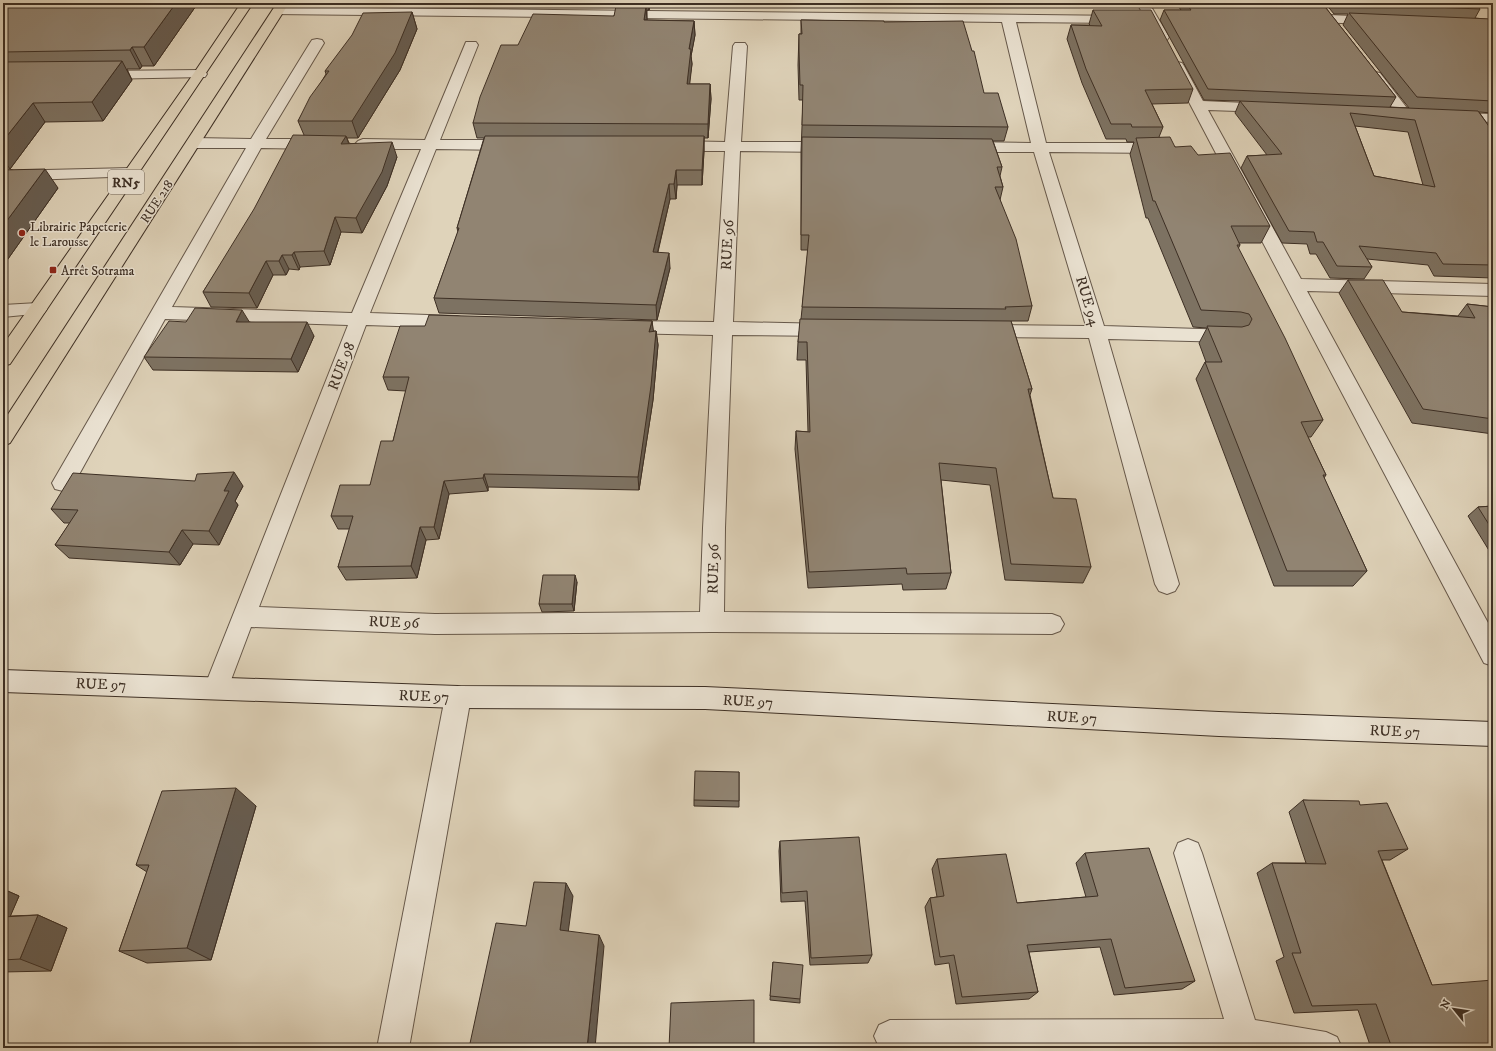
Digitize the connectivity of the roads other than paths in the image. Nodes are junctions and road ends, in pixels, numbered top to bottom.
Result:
1 (247, 3) edge
2 (1143, 3) edge
3 (280, 7) edge
4 (1008, 18) junction
5 (1152, 19) junction
6 (1392, 21) edge
7 (1339, 31) edge
8 (317, 43) dead end
9 (471, 45) dead end
10 (740, 46) dead end
11 (1367, 67) edge
12 (200, 74) junction
13 (88, 75) edge
14 (1198, 105) junction
15 (1278, 109) edge
16 (1389, 114) edge
17 (1405, 114) junction
18 (1421, 115) edge
19 (1437, 116) edge
20 (1485, 122) edge
21 (194, 143) junction
22 (256, 143) junction
23 (335, 144) edge
24 (351, 144) edge
25 (431, 144) junction
26 (526, 145) edge
27 (660, 146) edge
28 (732, 146) junction
29 (842, 147) edge
30 (953, 147) edge
31 (1040, 148) junction
32 (1162, 148) edge
33 (131, 173) junction
34 (3, 176) edge
35 (1295, 285) junction
36 (1493, 290) edge
37 (38, 309) junction
38 (3, 311) edge
39 (159, 313) junction
40 (359, 319) junction
41 (478, 322) edge
42 (604, 326) edge
43 (723, 330) junction
44 (842, 330) edge
45 (970, 331) edge
46 (1097, 332) junction
47 (1232, 336) edge
48 (3, 359) edge
49 (3, 438) edge
50 (63, 483) dead end
51 (1167, 584) dead end
52 (243, 617) junction
53 (712, 622) junction
54 (1052, 624) dead end
55 (1493, 655) edge
56 (3, 681) edge
57 (216, 688) junction
58 (458, 697) junction
59 (1493, 734) edge
60 (1188, 853) dead end
61 (890, 1036) dead end
62 (1246, 1041) edge
63 (393, 1048) edge
64 (1326, 1048) edge

1 - 12 highway, RN5
2 - 5 street
3 - 4 street
3 - 21 highway, RUE 218 / RN5
4 - 5 street
4 - 31 street, RUE 94
5 - 14 street
6 - 7 street
8 - 22 street
9 - 25 street, RUE 98
10 - 28 street, RUE 96
11 - 17 street
12 - 13 street
12 - 33 highway, RN5
14 - 15 street
14 - 35 street
16 - 17 street
17 - 18 street
19 - 20 street
21 - 22 street
21 - 49 highway, RUE 218 / RN5
22 - 23 street
22 - 39 street
24 - 25 street
25 - 26 street
25 - 40 street, RUE 98
27 - 28 street
28 - 29 street
28 - 43 street, RUE 96
30 - 31 street
31 - 32 street
31 - 46 street, RUE 94
33 - 34 street
33 - 37 highway, RN5
35 - 36 street
35 - 55 street
37 - 38 street
37 - 48 highway, RN5
39 - 40 street
39 - 50 street
40 - 41 street
40 - 52 street, RUE 98
42 - 43 street
43 - 44 street
43 - 53 street, RUE 96
45 - 46 street
46 - 47 street
46 - 51 street, RUE 94
52 - 53 street, RUE 96
52 - 57 street, RUE 98
53 - 54 street
56 - 57 street, RUE 97
57 - 58 street, RUE 97
58 - 59 street, RUE 97
58 - 63 street
60 - 62 street
61 - 62 street
62 - 64 street

